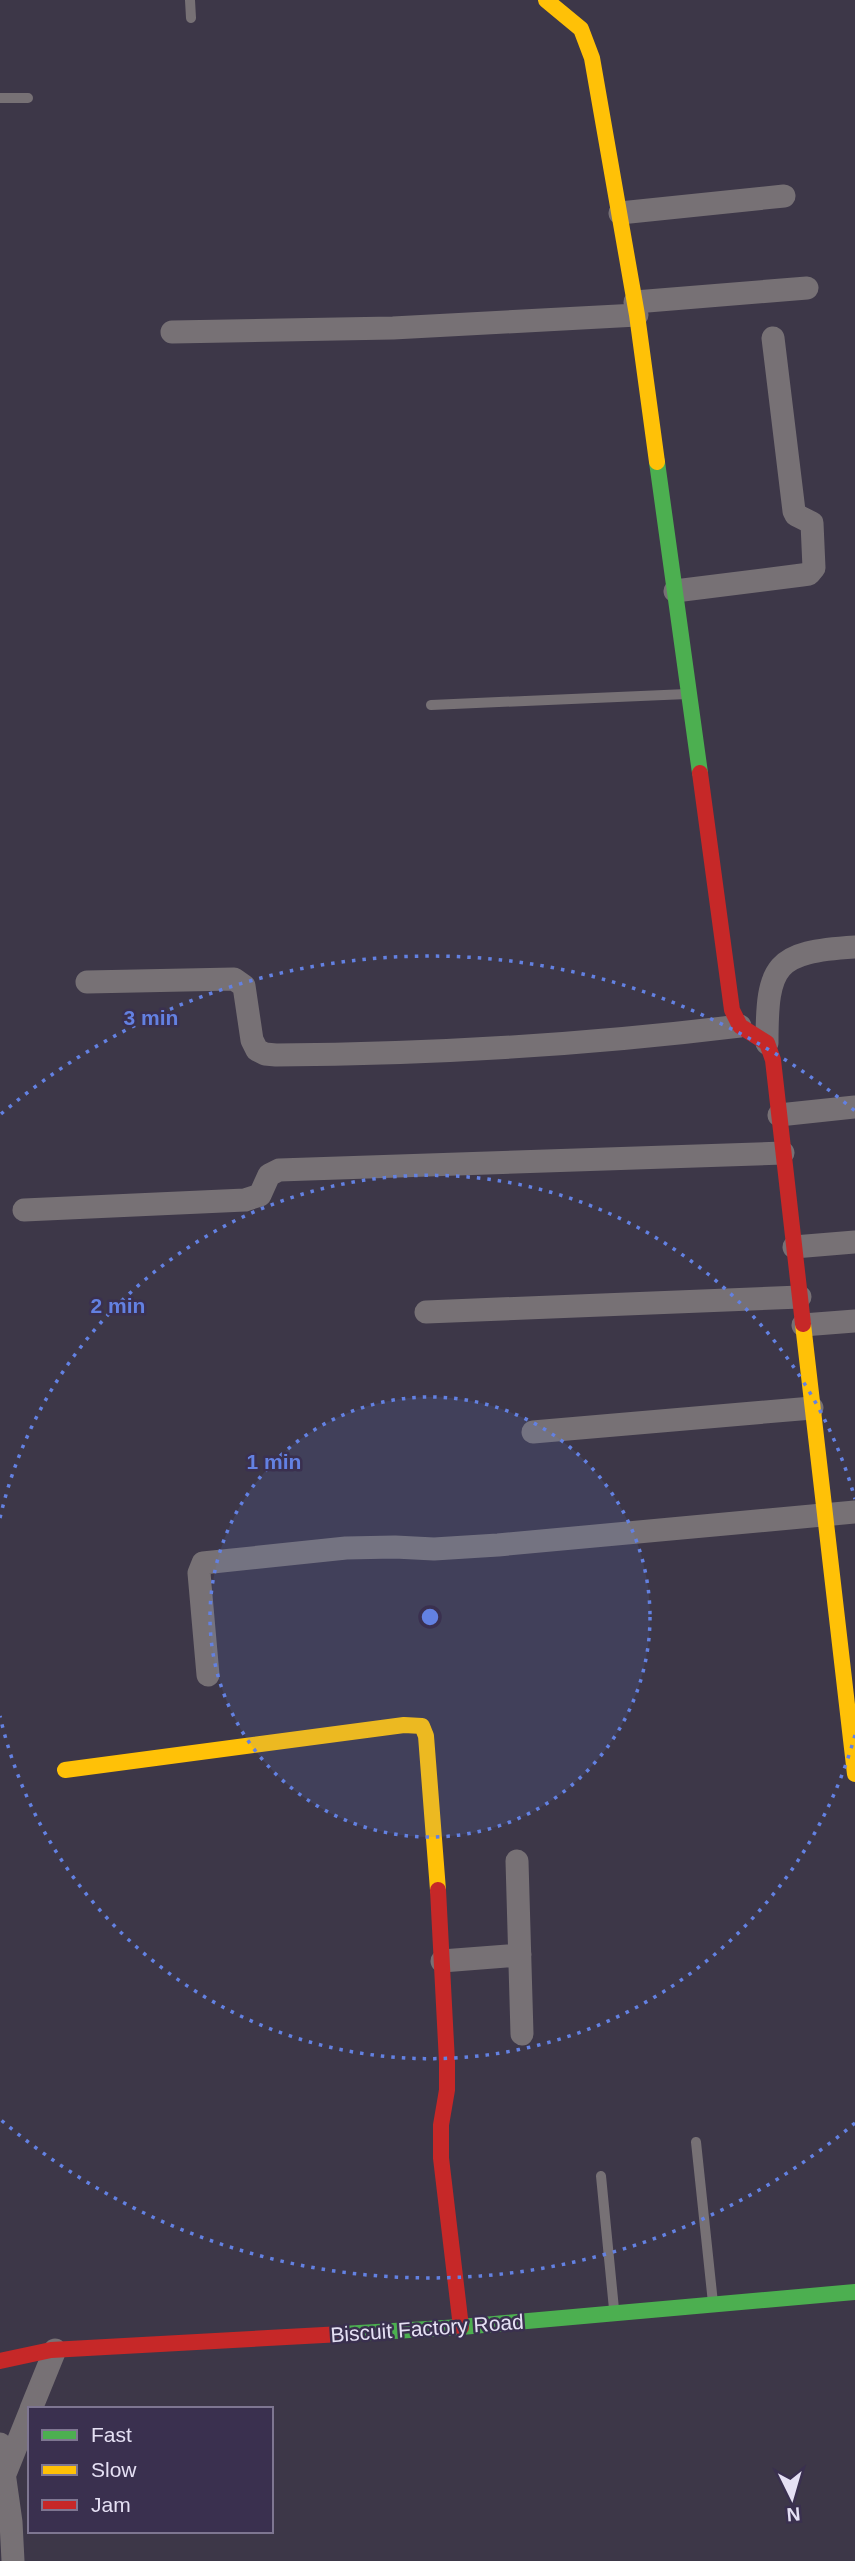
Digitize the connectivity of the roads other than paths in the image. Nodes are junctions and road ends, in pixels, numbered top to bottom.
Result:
1 (190, 0) edge
2 (546, 0) edge
3 (191, 18) dead end
4 (0, 98) edge
5 (28, 99) dead end
6 (784, 197) dead end
7 (620, 213) junction
8 (807, 288) dead end
9 (636, 308) junction
10 (173, 332) dead end
11 (773, 338) dead end
12 (675, 591) junction
13 (690, 694) junction
14 (431, 705) dead end
15 (855, 947) edge
16 (87, 982) dead end
17 (740, 1026) junction
18 (767, 1043) junction
19 (855, 1107) edge
20 (779, 1115) junction
21 (783, 1153) junction
22 (24, 1210) dead end
23 (855, 1242) edge
24 (794, 1247) junction
25 (800, 1297) junction
26 (426, 1312) dead end
27 (855, 1321) edge
28 (803, 1325) junction
29 (813, 1408) junction
30 (533, 1432) dead end
31 (855, 1512) edge
32 (825, 1516) junction
33 (208, 1675) dead end
34 (65, 1770) dead end
35 (855, 1774) edge
36 (517, 1861) dead end
37 (520, 1955) junction
38 (442, 1961) junction
39 (522, 2034) dead end
40 (696, 2142) dead end
41 (601, 2176) dead end
42 (855, 2292) edge
43 (713, 2306) junction
44 (615, 2315) junction
45 (461, 2328) junction
46 (55, 2350) junction
47 (0, 2361) edge
48 (31, 2407) edge
49 (28, 2415) edge
50 (0, 2444) edge
51 (4, 2475) junction
52 (13, 2561) edge

1 - 3 lane
2 - 7 street
4 - 5 lane
6 - 7 street
7 - 9 street
8 - 9 street
9 - 10 street
9 - 12 street
11 - 12 street
12 - 13 street
13 - 14 lane
13 - 17 street
15 - 18 street
16 - 17 street
17 - 18 street
18 - 20 street
19 - 20 street
20 - 21 street
21 - 22 street
21 - 24 street
23 - 24 street
24 - 25 street
25 - 26 street
25 - 28 street
27 - 28 street
28 - 29 street
29 - 30 street
29 - 32 street
31 - 32 street
32 - 33 street
32 - 35 street
34 - 38 street
36 - 37 street
37 - 38 street
37 - 39 street
38 - 45 street
40 - 43 lane
41 - 44 lane
42 - 43 street, Biscuit Factory Road
43 - 44 street, Biscuit Factory Road
44 - 45 street, Biscuit Factory Road
45 - 46 street, Biscuit Factory Road
46 - 47 street, Biscuit Factory Road
46 - 48 street
49 - 51 street
50 - 51 street
51 - 52 street

